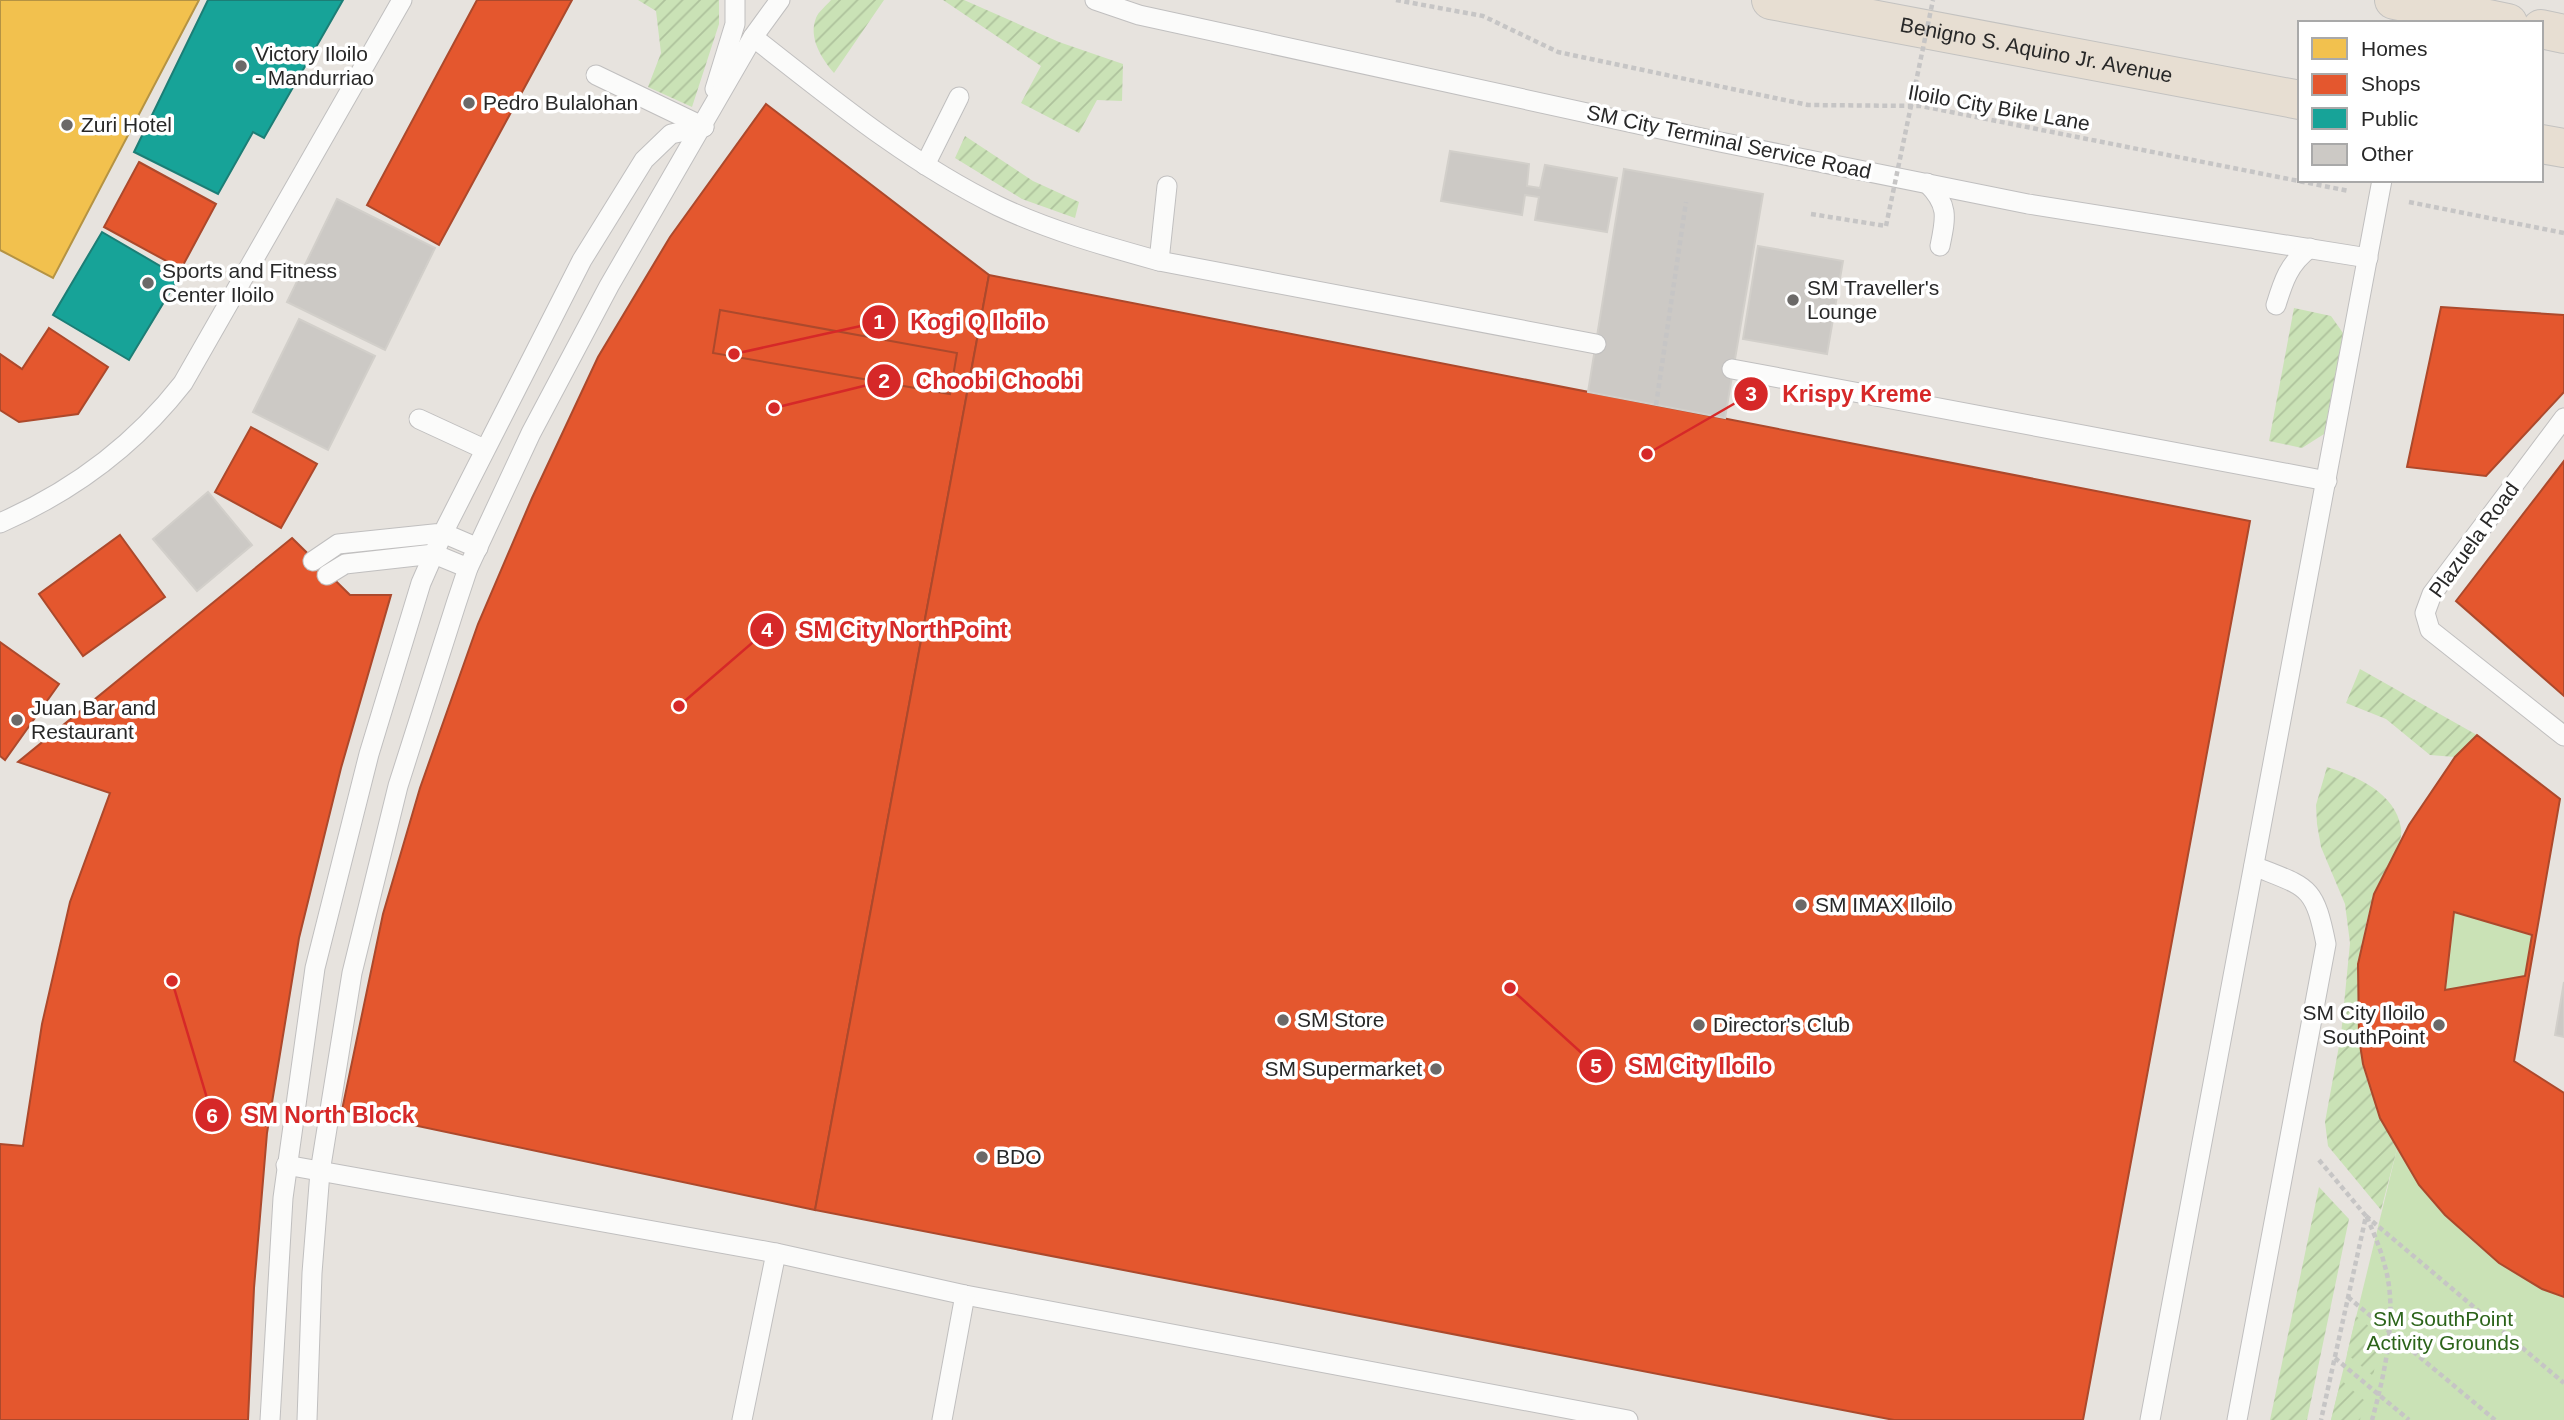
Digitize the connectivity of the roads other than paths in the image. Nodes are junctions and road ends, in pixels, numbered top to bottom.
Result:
1 (401, 0) edge
2 (735, 0) edge
3 (780, 0) edge
4 (1094, 0) edge
5 (1771, 0) edge
6 (2393, 0) edge
7 (2498, 21) edge
8 (2543, 29) edge
9 (2564, 34) edge
10 (753, 37) junction
11 (596, 75) dead end
12 (958, 97) dead end
13 (2298, 100) edge
14 (704, 127) junction
15 (2543, 144) edge
16 (2564, 148) edge
17 (925, 165) junction
18 (1927, 183) junction
19 (1167, 186) dead end
20 (2381, 188) edge
21 (1940, 246) dead end
22 (2310, 248) junction
23 (2368, 258) junction
24 (1159, 261) junction
25 (2276, 305) dead end
26 (1596, 344) dead end
27 (1732, 369) dead end
28 (2564, 418) edge
29 (419, 419) dead end
30 (484, 449) junction
31 (2327, 481) junction
32 (0, 523) edge
33 (443, 533) junction
34 (478, 548) junction
35 (434, 554) junction
36 (313, 561) dead end
37 (468, 568) junction
38 (327, 575) dead end
39 (2564, 736) edge
40 (2255, 866) junction
41 (286, 1165) junction
42 (320, 1172) junction
43 (776, 1252) junction
44 (965, 1295) junction
45 (270, 1420) edge
46 (307, 1420) edge
47 (742, 1420) edge
48 (942, 1420) edge
49 (1628, 1420) edge
50 (2150, 1420) edge
51 (2237, 1420) edge

1 - 32 lane
2 - 14 lane
3 - 10 lane
4 - 18 lane, SM City Terminal Service Road
5 - 13 highway, Benigno S. Aquino Jr. Avenue
6 - 7 highway
8 - 9 highway
10 - 14 lane
10 - 17 lane
11 - 14 lane
12 - 17 lane
14 - 30 lane
14 - 34 lane
15 - 16 highway
17 - 24 lane
18 - 21 lane
18 - 22 lane, SM City Terminal Service Road
19 - 24 lane
20 - 23 lane
22 - 23 lane, SM City Terminal Service Road
22 - 25 lane
23 - 31 lane
24 - 26 lane
27 - 31 lane
28 - 39 lane, Plazuela Road
29 - 30 lane
30 - 33 lane
31 - 40 lane
33 - 34 lane
33 - 35 lane
33 - 36 lane
34 - 37 lane
35 - 37 lane
35 - 38 lane
35 - 41 lane
37 - 42 lane
40 - 50 lane
40 - 51 lane
41 - 42 lane
41 - 45 lane
42 - 43 lane
42 - 46 lane
43 - 44 lane
43 - 47 lane
44 - 48 lane
44 - 49 lane

